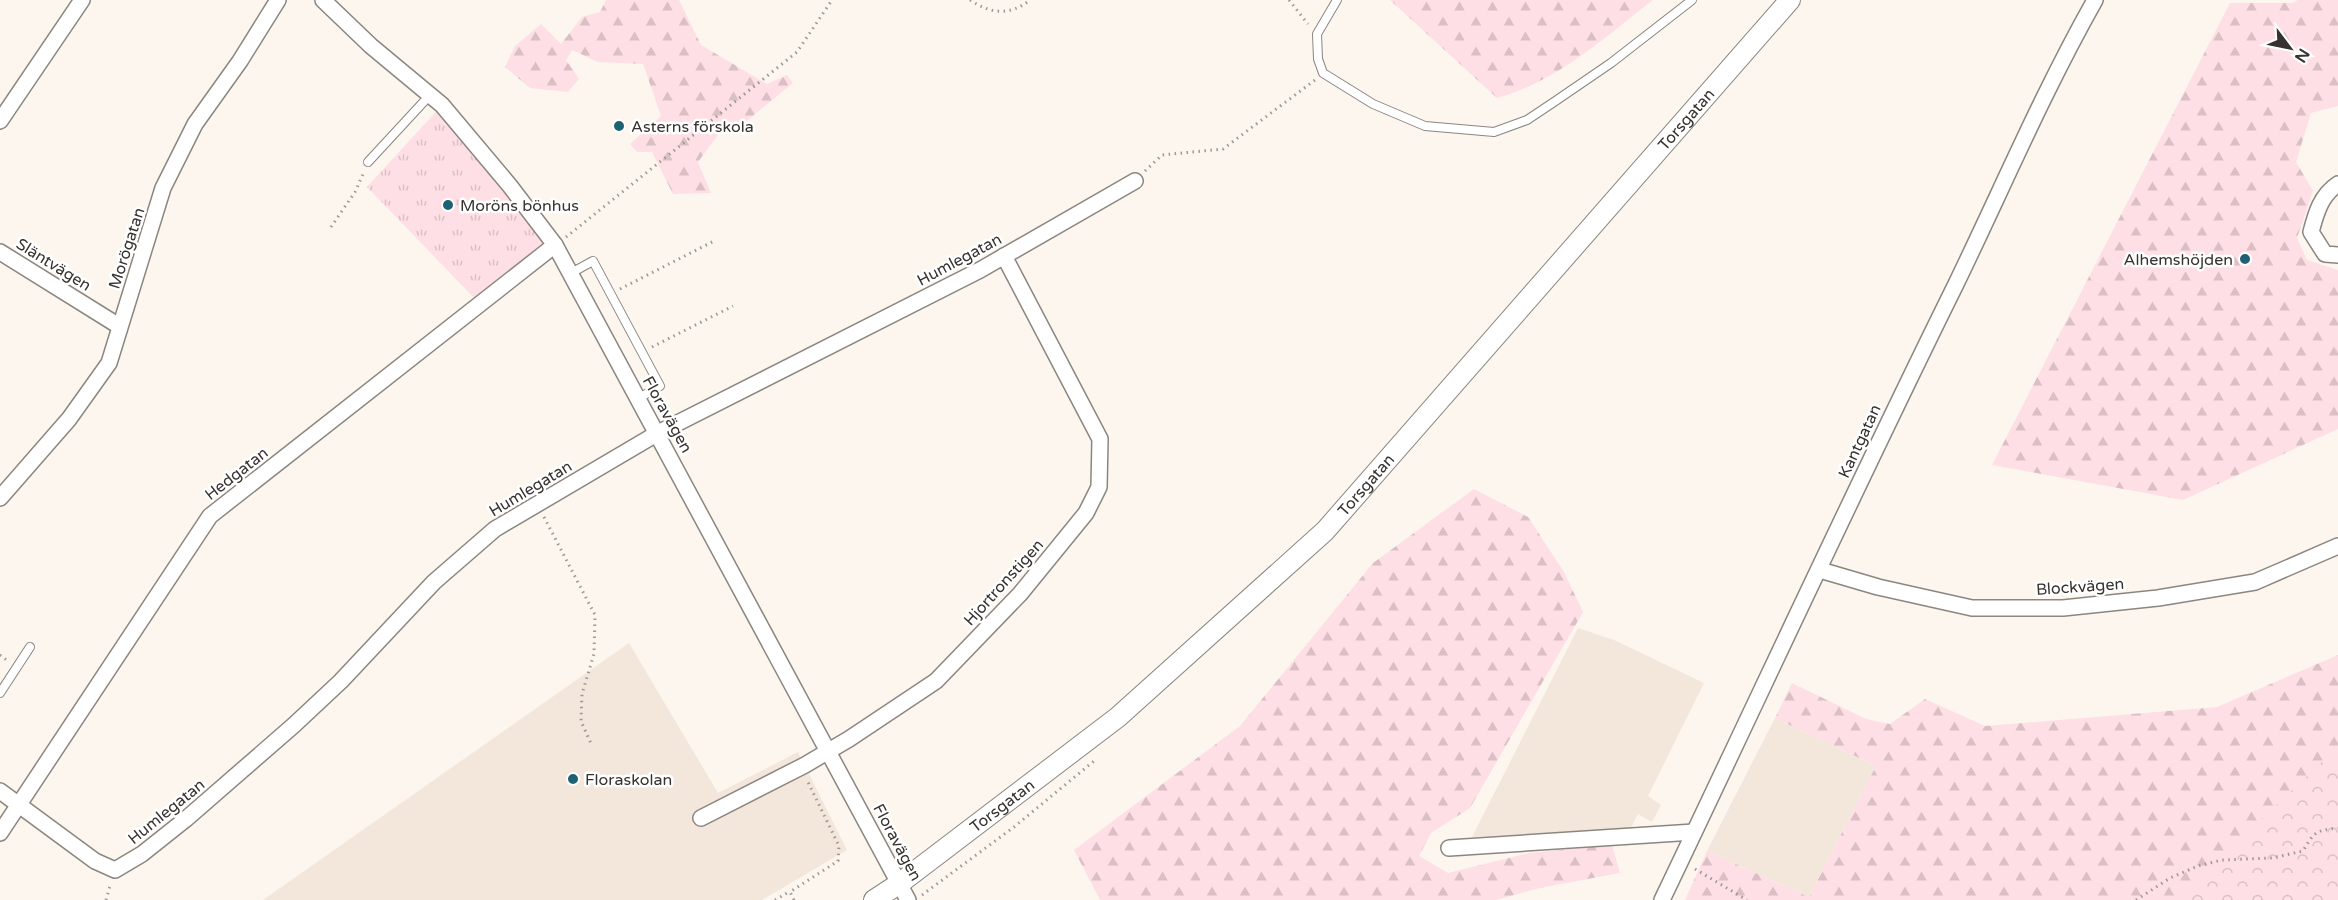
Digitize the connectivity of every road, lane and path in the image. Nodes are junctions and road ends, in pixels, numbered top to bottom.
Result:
1 (82, 0) edge
2 (278, 0) edge
3 (322, 0) edge
4 (832, 0) edge
5 (970, 0) edge
6 (1030, 0) edge
7 (1289, 0) edge
8 (1337, 0) edge
9 (1692, 0) edge
10 (1790, 0) edge
11 (2095, 0) edge
12 (1317, 34) junction
13 (1323, 73) junction
14 (430, 95) junction
15 (0, 121) edge
16 (368, 162) joint
17 (1135, 181) joint
18 (2338, 184) edge
19 (331, 227) dead end
20 (714, 241) dead end
21 (555, 245) junction
22 (0, 252) edge
23 (2338, 255) edge
24 (1004, 256) junction
25 (571, 273) junction
26 (611, 294) junction
27 (733, 306) dead end
28 (119, 326) junction
29 (642, 352) junction
30 (639, 398) junction
31 (658, 433) junction
32 (0, 498) edge
33 (538, 504) junction
34 (2338, 546) edge
35 (1820, 570) junction
36 (30, 647) dead end
37 (0, 693) edge
38 (592, 746) dead end
39 (829, 751) junction
40 (805, 765) junction
41 (0, 791) edge
42 (20, 806) junction
43 (701, 818) dead end
44 (2338, 828) edge
45 (1695, 832) junction
46 (0, 833) edge
47 (1449, 848) dead end
48 (1680, 863) junction
49 (790, 892) junction
50 (904, 892) edge
51 (775, 900) edge
52 (794, 900) edge
53 (874, 900) edge
54 (1662, 900) edge
55 (1747, 900) edge
56 (2136, 900) edge

1 - 15 street
2 - 28 street, Morögatan
3 - 14 street, Floravägen
4 - 21 path
5 - 6 path
7 - 12 path
8 - 12 lane
9 - 13 lane
10 - 50 main road, Torsgatan
11 - 35 street, Kantgatan
12 - 13 lane
13 - 17 path
14 - 16 lane
14 - 21 street, Floravägen
16 - 19 path
17 - 24 street, Humlegatan
18 - 23 street
20 - 26 path
21 - 25 street, Floravägen
21 - 42 street, Hedgatan
22 - 28 street, Släntvägen
24 - 31 street, Humlegatan
24 - 39 street, Hjortronstigen
25 - 26 lane
25 - 30 street, Floravägen
26 - 29 lane
27 - 29 path
28 - 32 street, Morögatan
29 - 30 lane
30 - 31 street, Floravägen
31 - 33 street, Humlegatan
31 - 39 street, Floravägen
33 - 38 path
33 - 42 street, Humlegatan
34 - 35 street, Blockvägen
35 - 45 street, Kantgatan
36 - 37 lane
39 - 40 street, Hjortronstigen
39 - 50 street, Floravägen
40 - 43 street, Hjortronstigen
40 - 49 path
41 - 42 street
42 - 46 street, Hedgatan
44 - 56 path
45 - 47 street
45 - 48 street, Kantgatan
48 - 54 street, Kantgatan
48 - 55 path
49 - 51 path
49 - 52 path
50 - 53 main road, Torsgatan

